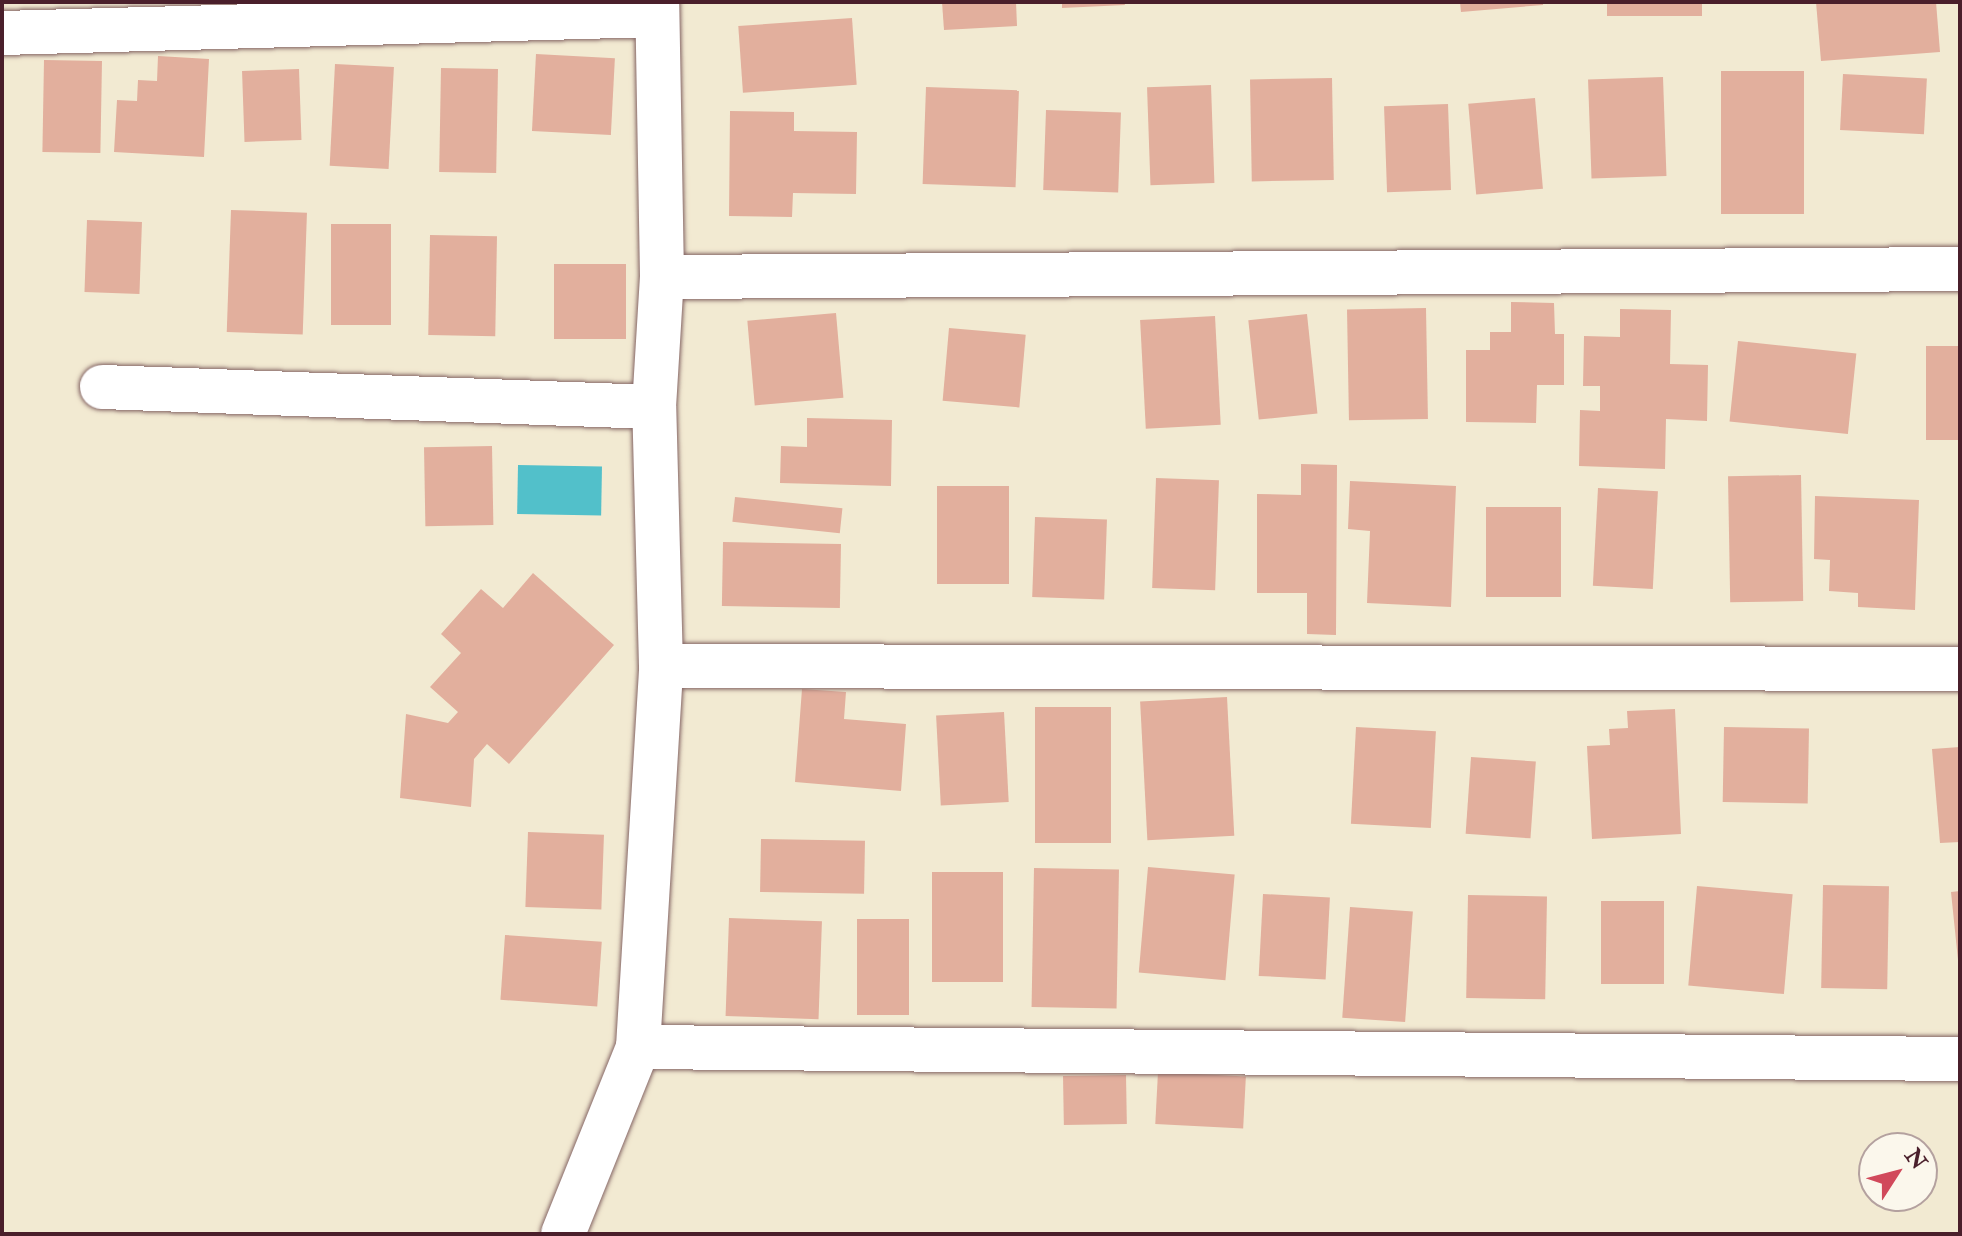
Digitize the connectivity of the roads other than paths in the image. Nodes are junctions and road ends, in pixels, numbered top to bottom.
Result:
1 (656, 9) edge
2 (2, 33) edge
3 (1960, 269) edge
4 (662, 277) junction
5 (102, 387) dead end
6 (654, 407) junction
7 (661, 666) junction
8 (1960, 669) edge
9 (638, 1047) junction
10 (1960, 1059) edge
11 (563, 1234) edge

1 - 2 street
1 - 4 street
3 - 4 street
4 - 6 street
5 - 6 street
6 - 7 street
7 - 8 street
7 - 9 street
9 - 10 street
9 - 11 street

